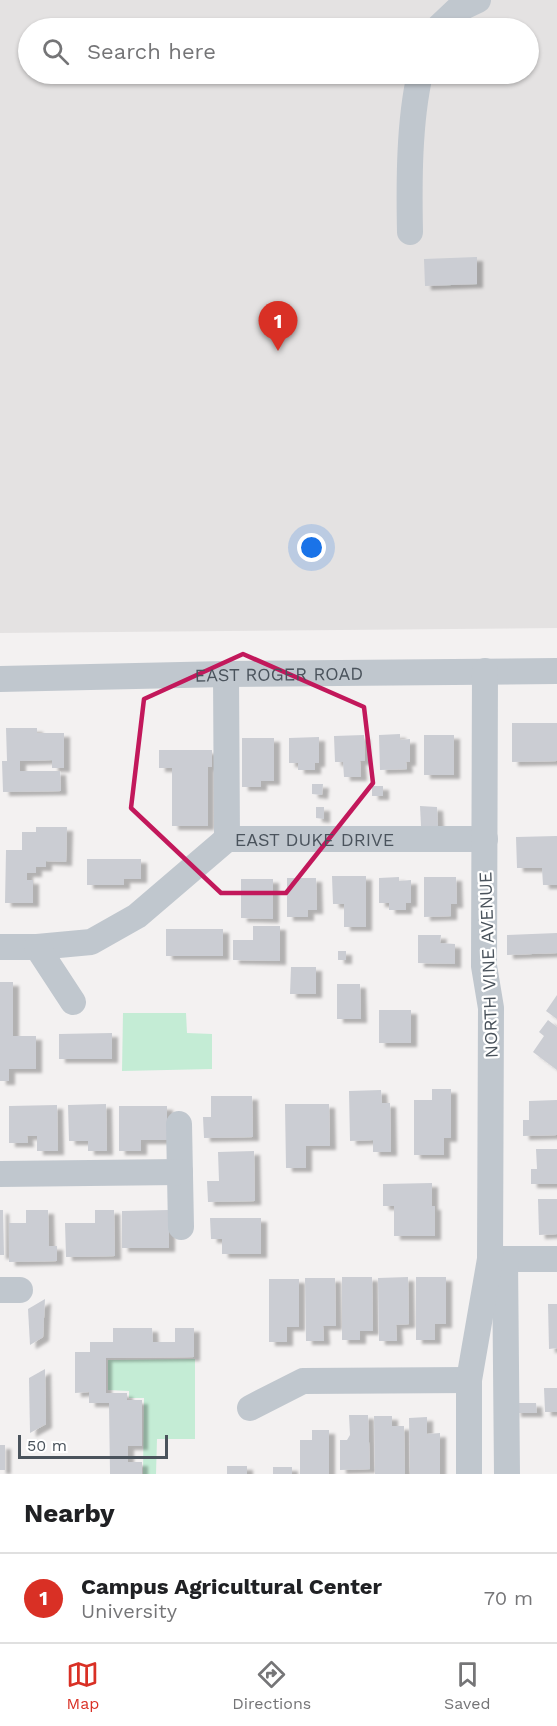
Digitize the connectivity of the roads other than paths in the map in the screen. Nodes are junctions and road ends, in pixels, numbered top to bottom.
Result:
1 (478, 0) edge
2 (449, 18) edge
3 (418, 84) edge
4 (411, 232) dead end
5 (484, 671) junction
6 (557, 671) edge
7 (226, 674) junction
8 (0, 679) edge
9 (484, 838) junction
10 (227, 839) junction
11 (0, 947) edge
12 (37, 947) junction
13 (73, 1002) dead end
14 (179, 1124) dead end
15 (180, 1172) junction
16 (0, 1174) edge
17 (181, 1227) dead end
18 (498, 1259) junction
19 (557, 1259) edge
20 (469, 1380) junction
21 (250, 1408) dead end
22 (469, 1474) edge
23 (507, 1474) edge

1 - 2 street
3 - 4 street
5 - 6 street, EAST ROGER ROAD
5 - 7 street, EAST ROGER ROAD
5 - 9 street, NORTH VINE AVENUE
7 - 8 street, EAST ROGER ROAD
7 - 10 street
9 - 10 street, EAST DUKE DRIVE
9 - 18 street, NORTH VINE AVENUE
10 - 12 street, EAST DUKE DRIVE
11 - 12 street, EAST DUKE DRIVE
12 - 13 street
14 - 15 street
15 - 16 street
15 - 17 street
18 - 19 street
18 - 20 street
18 - 23 street
20 - 21 street
20 - 22 street

